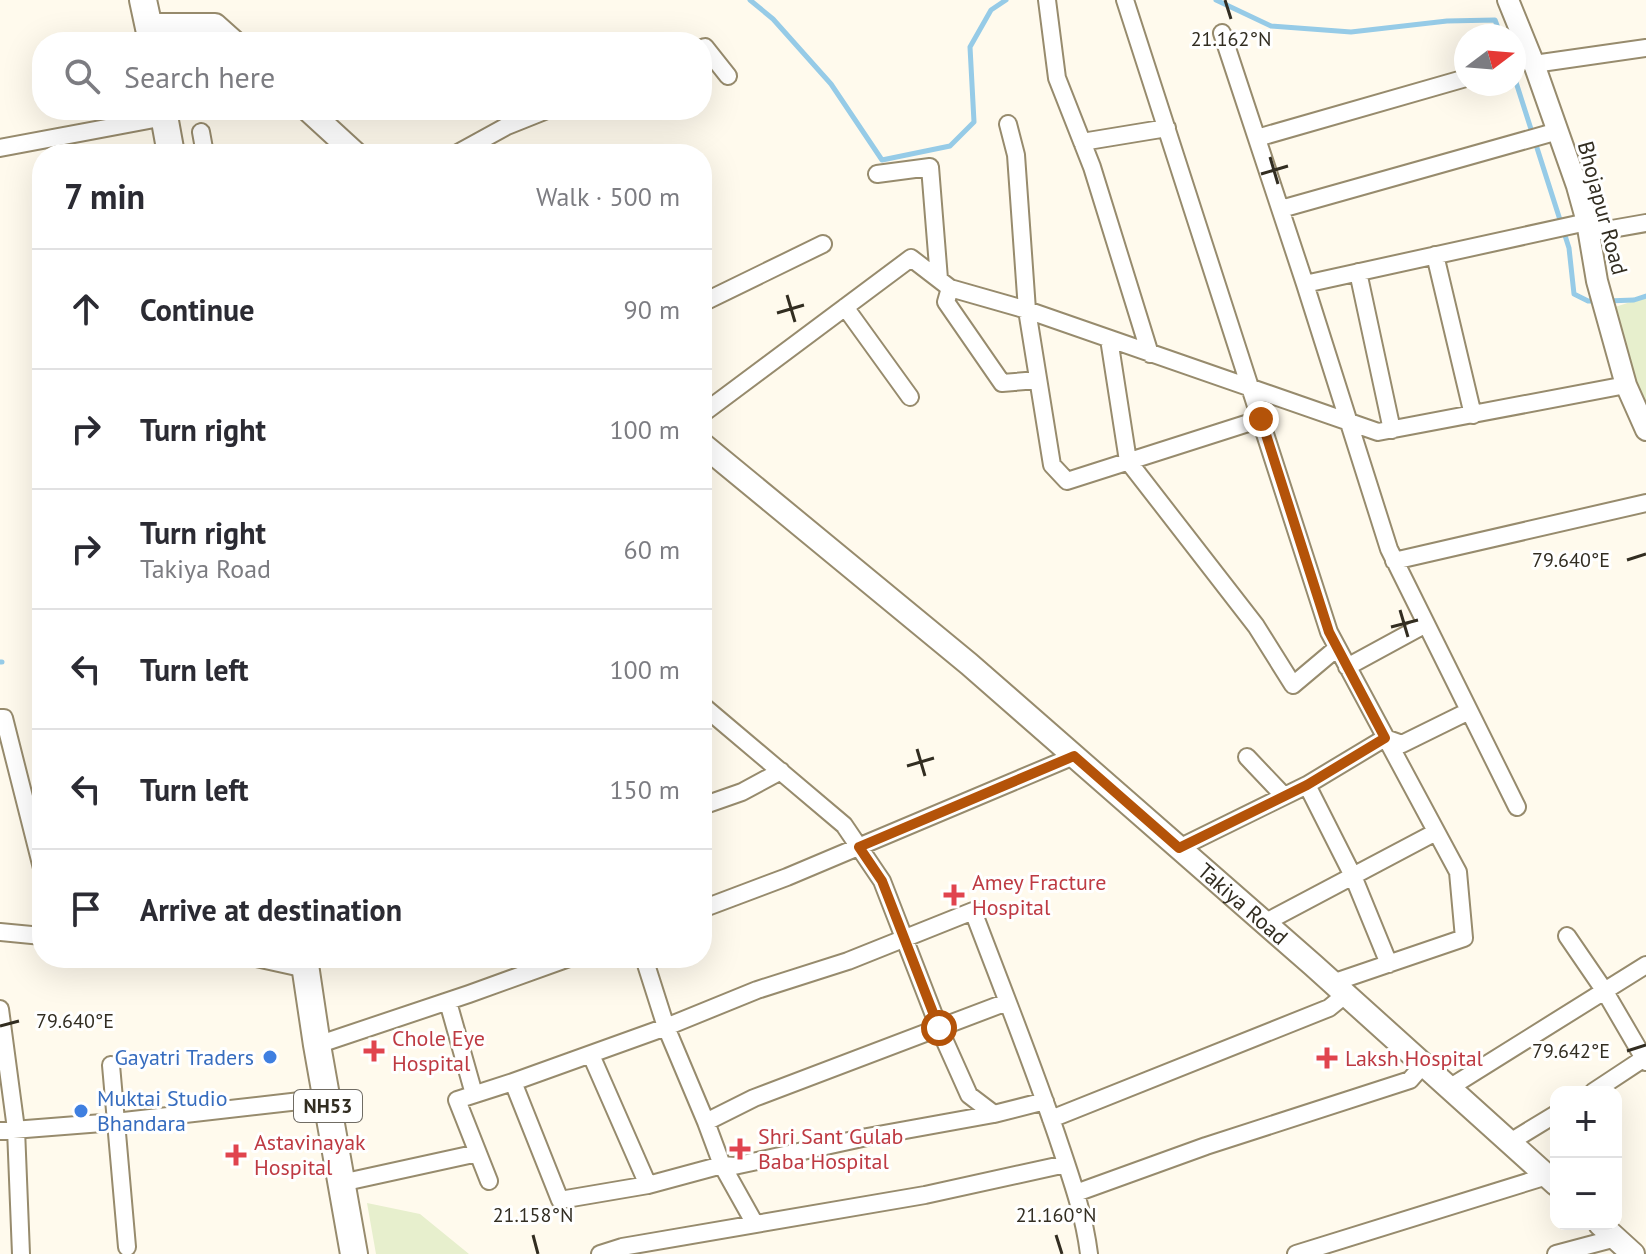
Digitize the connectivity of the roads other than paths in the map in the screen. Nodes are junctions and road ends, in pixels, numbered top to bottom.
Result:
1 (1047, 0) edge
2 (1125, 0) edge
3 (1508, 0) edge
4 (148, 22) edge
5 (1514, 24) edge
6 (223, 32) edge
7 (1222, 33) dead end
8 (1646, 48) edge
9 (712, 56) edge
10 (1526, 61) edge
11 (1526, 70) edge
12 (728, 76) dead end
13 (1454, 81) edge
14 (131, 120) edge
15 (165, 120) edge
16 (319, 120) edge
17 (522, 120) edge
18 (1008, 124) dead end
19 (1167, 128) junction
20 (201, 132) dead end
21 (1552, 132) junction
22 (1257, 138) junction
23 (1082, 142) junction
24 (169, 144) edge
25 (203, 144) edge
26 (345, 144) edge
27 (474, 144) edge
28 (0, 148) edge
29 (877, 174) dead end
30 (1281, 209) junction
31 (1646, 223) edge
32 (1583, 227) junction
33 (823, 244) dead end
34 (1435, 255) junction
35 (1358, 272) junction
36 (944, 284) junction
37 (1305, 284) junction
38 (712, 298) edge
39 (845, 307) junction
40 (1027, 310) junction
41 (1109, 339) junction
42 (1150, 354) junction
43 (1038, 380) junction
44 (1626, 385) junction
45 (1252, 390) junction
46 (910, 397) dead end
47 (712, 407) edge
48 (1473, 415) junction
49 (1261, 419) junction
50 (1349, 421) junction
51 (1392, 430) junction
52 (1646, 430) edge
53 (712, 452) edge
54 (1128, 461) junction
55 (1646, 503) edge
56 (1394, 561) junction
57 (1426, 624) junction
58 (1337, 648) junction
59 (1347, 667) junction
60 (1469, 711) junction
61 (712, 713) edge
62 (0, 718) edge
63 (1385, 738) junction
64 (1074, 756) junction
65 (1247, 757) dead end
66 (781, 771) junction
67 (1307, 785) junction
68 (1284, 796) junction
69 (712, 802) edge
70 (1517, 807) dead end
71 (32, 829) edge
72 (1436, 832) junction
73 (859, 847) junction
74 (1179, 848) junction
75 (1353, 876) junction
76 (712, 905) edge
77 (1264, 923) junction
78 (0, 932) edge
79 (32, 935) edge
80 (1567, 936) dead end
81 (905, 938) junction
82 (1389, 964) junction
83 (1646, 965) edge
84 (306, 968) edge
85 (542, 968) edge
86 (647, 968) edge
87 (1339, 989) junction
88 (1604, 990) junction
89 (448, 1002) junction
90 (1007, 1002) junction
91 (0, 1009) edge
92 (666, 1027) junction
93 (939, 1028) junction
94 (317, 1045) junction
95 (591, 1055) junction
96 (1645, 1059) edge
97 (111, 1065) dead end
98 (1423, 1065) junction
99 (513, 1082) junction
100 (1602, 1086) edge
101 (1449, 1088) junction
102 (474, 1094) junction
103 (326, 1098) junction
104 (1045, 1101) junction
105 (994, 1114) junction
106 (1550, 1118) edge
107 (1051, 1119) junction
108 (115, 1122) junction
109 (706, 1122) junction
110 (8, 1130) edge
111 (1510, 1142) junction
112 (478, 1153) junction
113 (1066, 1164) junction
114 (722, 1165) junction
115 (1550, 1178) edge
116 (489, 1181) dead end
117 (1550, 1181) edge
118 (341, 1183) junction
119 (648, 1185) junction
120 (1076, 1193) junction
121 (755, 1224) junction
122 (1608, 1231) edge
123 (127, 1247) dead end
124 (21, 1254) edge
125 (354, 1254) edge
126 (600, 1254) edge
127 (1089, 1254) edge
128 (1296, 1254) edge
129 (1556, 1254) edge
130 (1633, 1254) edge

1 - 23 street
2 - 19 street
3 - 5 street, Bhojapur Road
4 - 6 main road
7 - 22 street
8 - 10 street
9 - 12 street
11 - 21 street, Bhojapur Road
13 - 22 street
14 - 28 street
15 - 24 highway
16 - 26 main road
17 - 27 street
18 - 40 street
19 - 23 street
19 - 45 street
20 - 25 street
21 - 30 street
21 - 32 street, Bhojapur Road
22 - 30 street
23 - 42 street
29 - 36 street
30 - 37 street
31 - 32 street
32 - 34 street
32 - 44 street, Bhojapur Road
33 - 38 street
34 - 35 street
34 - 48 street
35 - 37 street
35 - 51 street
36 - 39 street
36 - 40 street
36 - 43 street
37 - 50 street
39 - 46 street
39 - 47 street
40 - 41 street
40 - 43 street
41 - 42 street
41 - 54 street
42 - 45 street
43 - 54 street
44 - 48 street
44 - 52 street, Bhojapur Road
45 - 49 street
45 - 50 street
48 - 51 street
49 - 54 street
49 - 58 street
50 - 51 street
50 - 56 street
53 - 64 main road, Takiya Road
54 - 58 street
55 - 56 street
56 - 57 street
57 - 59 street
57 - 60 street
58 - 59 street
59 - 63 street
60 - 63 street
60 - 70 street
61 - 66 street
62 - 71 street
63 - 67 street
63 - 72 street
64 - 73 street
64 - 74 main road, Takiya Road
65 - 68 street
66 - 69 street
66 - 73 street
67 - 68 street
67 - 75 street
68 - 74 street
72 - 75 street
72 - 82 street
73 - 76 street
73 - 81 street
74 - 77 main road, Takiya Road
75 - 77 street
75 - 82 street
77 - 87 main road, Takiya Road
78 - 79 street
80 - 88 street
81 - 90 street
81 - 92 street
81 - 93 street
82 - 87 street
83 - 88 street
84 - 94 highway, NH53
85 - 89 street
86 - 92 street
87 - 98 main road, Takiya Road
87 - 107 street
88 - 96 street
88 - 101 street
89 - 94 street
89 - 102 street
90 - 93 street
90 - 104 street
91 - 110 street
92 - 95 street
92 - 109 street
93 - 105 street
93 - 109 street
94 - 103 highway, NH53
95 - 99 street
95 - 119 street
96 - 100 street
97 - 108 street
98 - 101 main road, Takiya Road
98 - 120 street
99 - 102 street
99 - 119 street
101 - 111 main road, Takiya Road
102 - 112 street
103 - 108 street
103 - 118 highway, NH53
104 - 105 street
104 - 107 street
105 - 114 street
106 - 111 street
107 - 113 street
108 - 110 street
108 - 123 street
109 - 114 street
110 - 124 street
111 - 115 main road, Takiya Road
112 - 116 street
112 - 118 street
113 - 120 street
113 - 121 street
114 - 119 street
114 - 121 street
117 - 128 street
118 - 125 highway, NH53
120 - 127 street
121 - 126 street
122 - 129 street
122 - 130 main road

